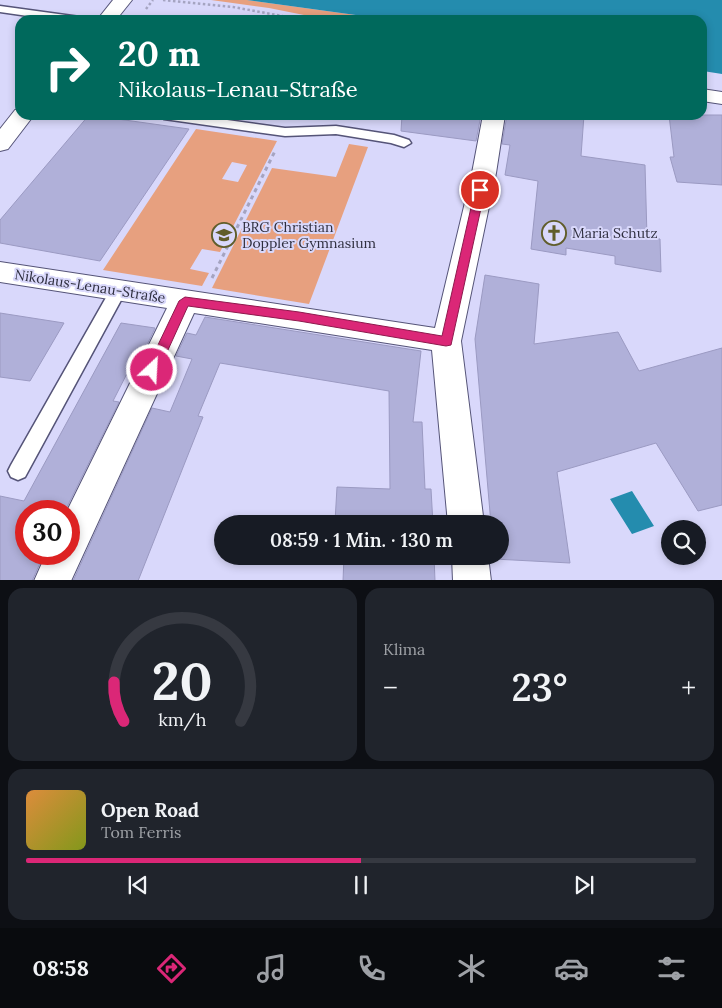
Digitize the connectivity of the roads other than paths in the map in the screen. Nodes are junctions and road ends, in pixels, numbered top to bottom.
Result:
1 (0, 9) edge
2 (44, 15) edge
3 (707, 96) edge
4 (722, 98) edge
5 (20, 120) edge
6 (200, 120) edge
7 (493, 120) edge
8 (404, 143) dead end
9 (0, 144) edge
10 (0, 272) edge
11 (118, 291) junction
12 (185, 301) junction
13 (446, 341) junction
14 (18, 471) dead end
15 (465, 515) edge
16 (80, 522) edge
17 (60, 565) edge
18 (471, 565) edge
19 (52, 580) edge
20 (472, 580) edge

1 - 2 lane
3 - 4 street
5 - 9 street
6 - 8 lane
7 - 13 street
10 - 11 street, Nikolaus-Lenau-Straße
11 - 12 street, Nikolaus-Lenau-Straße
11 - 14 lane
12 - 13 street, Nikolaus-Lenau-Straße
12 - 16 street
13 - 15 street
17 - 19 street
18 - 20 street

